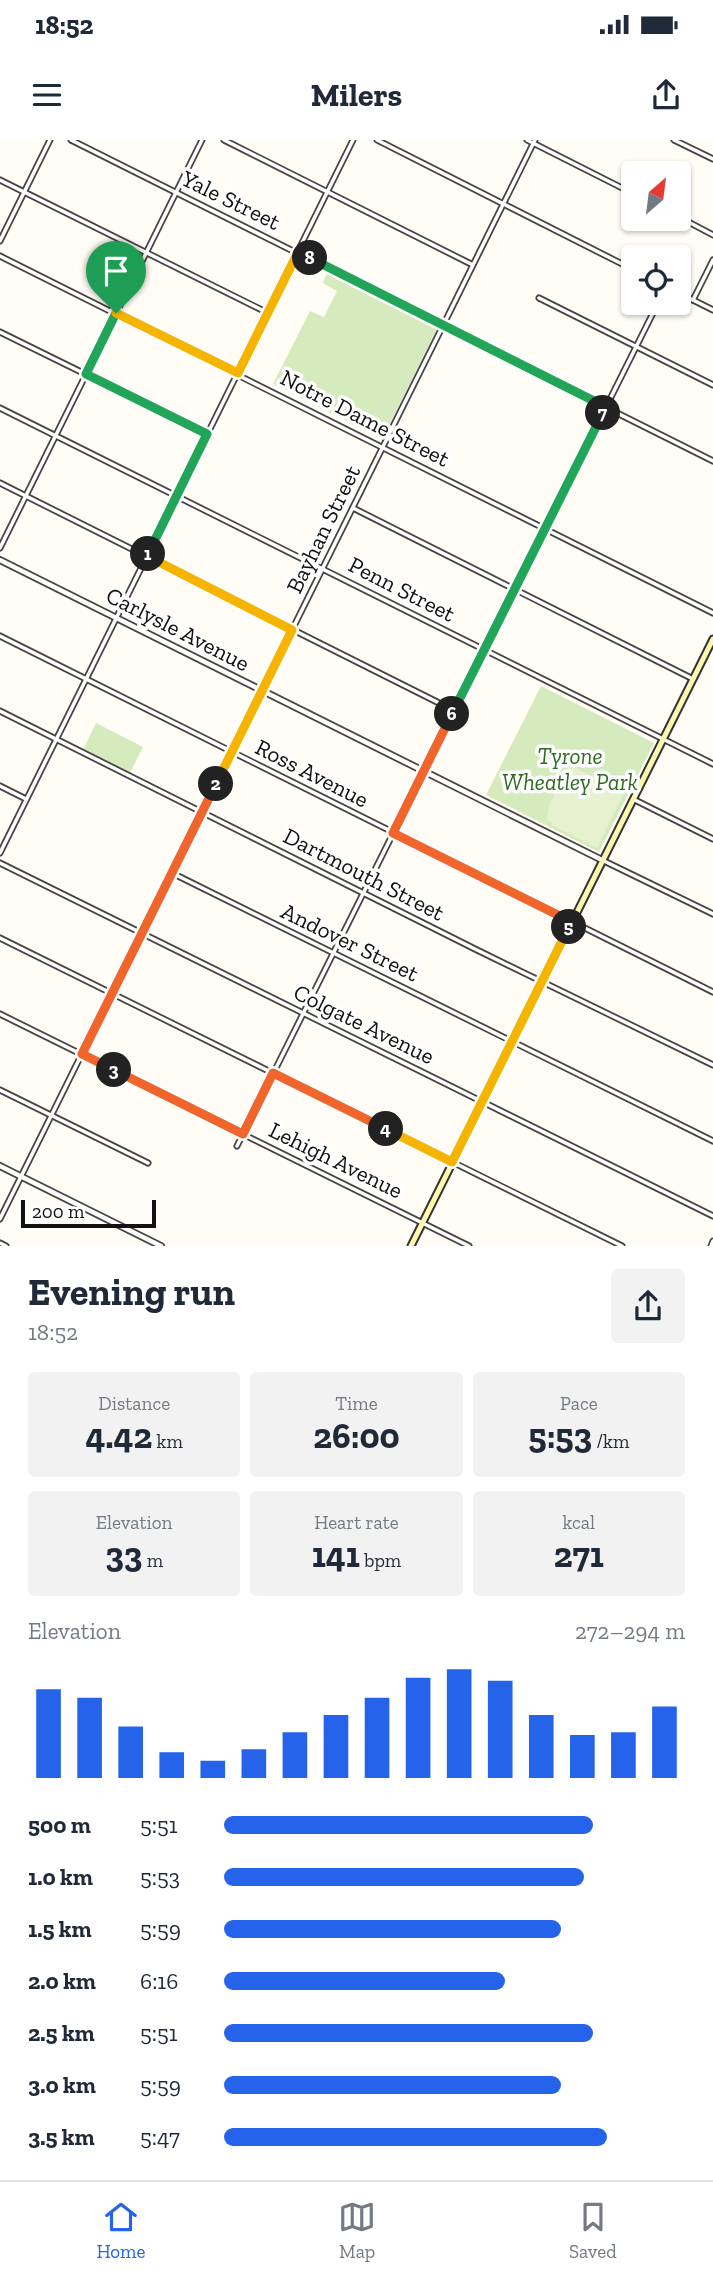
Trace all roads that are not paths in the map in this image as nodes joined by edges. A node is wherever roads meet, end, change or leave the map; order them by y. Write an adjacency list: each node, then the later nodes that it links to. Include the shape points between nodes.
1 (50, 140): 14 (street)
2 (71, 140): 15 (street, Yale Street)
3 (202, 140): 15 (street)
4 (224, 140): 13 (street)
5 (353, 140): 13 (street)
6 (377, 140): 16 (street)
7 (527, 140): 9 (street)
8 (674, 140): 10 (street)
9 (534, 142): 12 (street); 16 (street, Bayhan Street)
10 (713, 159)
11 (0, 180): 14 (street)
12 (621, 187)
13 (328, 191): 20 (street); 25 (street)
14 (24, 192): 19 (street); 21 (street)
15 (176, 192): 20 (street, Yale Street); 21 (street)
16 (503, 204): 24 (street); 25 (street, Bayhan Street)
17 (691, 223): 18 (street)
18 (713, 235)
19 (0, 241)
20 (298, 252): 30 (street); 32 (street, Yale Street)
21 (146, 253): 29 (street); 30 (street)
22 (0, 256): 29 (street, Notre Dame Street)
23 (713, 260): 27 (street)
24 (621, 263)
25 (473, 265): 32 (street, Bayhan Street)
26 (540, 298): 34 (street)
27 (693, 300): 28 (street)
28 (713, 310)
29 (116, 313): 35 (street, Notre Dame Street); 36 (street)
30 (268, 313): 35 (street)
31 (652, 315): 34 (street)
32 (443, 326): 38 (street, Yale Street); 42 (street, Bayhan Street)
33 (0, 332): 36 (street)
34 (636, 346): 37 (street); 38 (street)
35 (238, 373): 40 (street); 42 (street, Notre Dame Street)
36 (86, 374): 40 (street); 41 (street)
37 (713, 385)
38 (606, 407): 43 (street, Yale Street); 48 (street)
39 (0, 408): 41 (street, Penn Street)
40 (207, 434): 46 (street)
41 (55, 435): 45 (street); 46 (street, Penn Street)
42 (383, 447): 47 (street, Bayhan Street); 48 (street, Notre Dame Street)
43 (713, 461)
44 (0, 484): 45 (street)
45 (25, 496): 49 (street); 50 (street)
46 (177, 496): 50 (street); 52 (street, Penn Street)
47 (352, 508): 52 (street, Bayhan Street); 53 (street)
48 (544, 528): 53 (street); 54 (street, Notre Dame Street)
49 (0, 548)
50 (147, 556): 55 (street); 56 (street)
51 (0, 560): 55 (street, Carlysle Avenue)
52 (322, 569): 56 (street, Bayhan Street); 59 (street, Penn Street)
53 (514, 589): 59 (street); 60 (street)
54 (713, 613)
55 (117, 618): 61 (street); 62 (street, Carlysle Avenue)
56 (292, 630): 62 (street, Bayhan Street); 63 (street)
57 (0, 636): 61 (street, Ross Avenue)
58 (713, 639): 60 (main road)
59 (484, 650): 63 (street); 66 (street, Penn Street)
60 (693, 679): 66 (main road)
61 (86, 680): 65 (street); 67 (street, Ross Avenue)
62 (262, 691): 67 (street, Bayhan Street); 69 (street, Carlysle Avenue)
63 (453, 710): 69 (street)
64 (0, 711): 65 (street, Dartmouth Street)
65 (56, 740): 71 (street); 73 (street, Dartmouth Street)
66 (663, 740): 68 (street, Penn Street); 72 (main road)
67 (231, 752): 73 (street, Bayhan Street); 74 (street, Ross Avenue)
68 (713, 764)
69 (423, 771): 74 (street); 77 (street, Carlysle Avenue)
70 (0, 786): 71 (street)
71 (26, 799): 76 (street)
72 (633, 799): 75 (street); 77 (main road)
73 (201, 813): 79 (street, Bayhan Street); 80 (street, Dartmouth Street)
74 (393, 833): 80 (street); 82 (street, Ross Avenue)
75 (713, 839)
76 (0, 853)
77 (602, 860): 81 (street); 82 (main road)
78 (0, 863): 83 (street, Colgate Avenue)
79 (172, 873): 83 (street, Bayhan Street); 85 (street, Andover Street)
80 (363, 894): 85 (street); 86 (street, Dartmouth Street)
81 (713, 914)
82 (572, 922): 86 (main road); 87 (street, Ross Avenue)
83 (142, 933): 88 (street, Bayhan Street); 89 (street, Colgate Avenue)
84 (0, 938): 88 (street)
85 (333, 953): 89 (street); 91 (street, Andover Street)
86 (542, 981): 91 (main road); 93 (street, Dartmouth Street)
87 (713, 992)
88 (112, 993): 92 (street, Bayhan Street); 94 (street)
89 (303, 1013): 94 (street); 96 (street, Colgate Avenue)
90 (0, 1014): 92 (street, Lehigh Avenue)
91 (512, 1042): 96 (main road); 99 (street, Andover Street)
92 (82, 1054): 97 (street, Bayhan Street); 98 (street, Lehigh Avenue)
93 (713, 1065)
94 (273, 1073): 98 (street); 101 (street)
95 (0, 1090): 97 (street)
96 (482, 1102): 101 (main road); 105 (street, Colgate Avenue)
97 (52, 1115): 102 (street); 104 (street, Bayhan Street)
98 (243, 1134): 100 (street); 107 (street, Lehigh Avenue)
99 (713, 1141)
100 (237, 1146)
101 (452, 1162): 107 (main road); 113 (street)
102 (148, 1163)
103 (0, 1166): 104 (street)
104 (21, 1177): 106 (street, Bayhan Street); 110 (street)
105 (713, 1216)
106 (0, 1219)
107 (422, 1223): 111 (main road); 112 (street, Lehigh Avenue)
108 (0, 1242): 109 (street)
109 (6, 1245)
110 (161, 1245)
111 (411, 1245)
112 (468, 1245)
113 (622, 1245)

